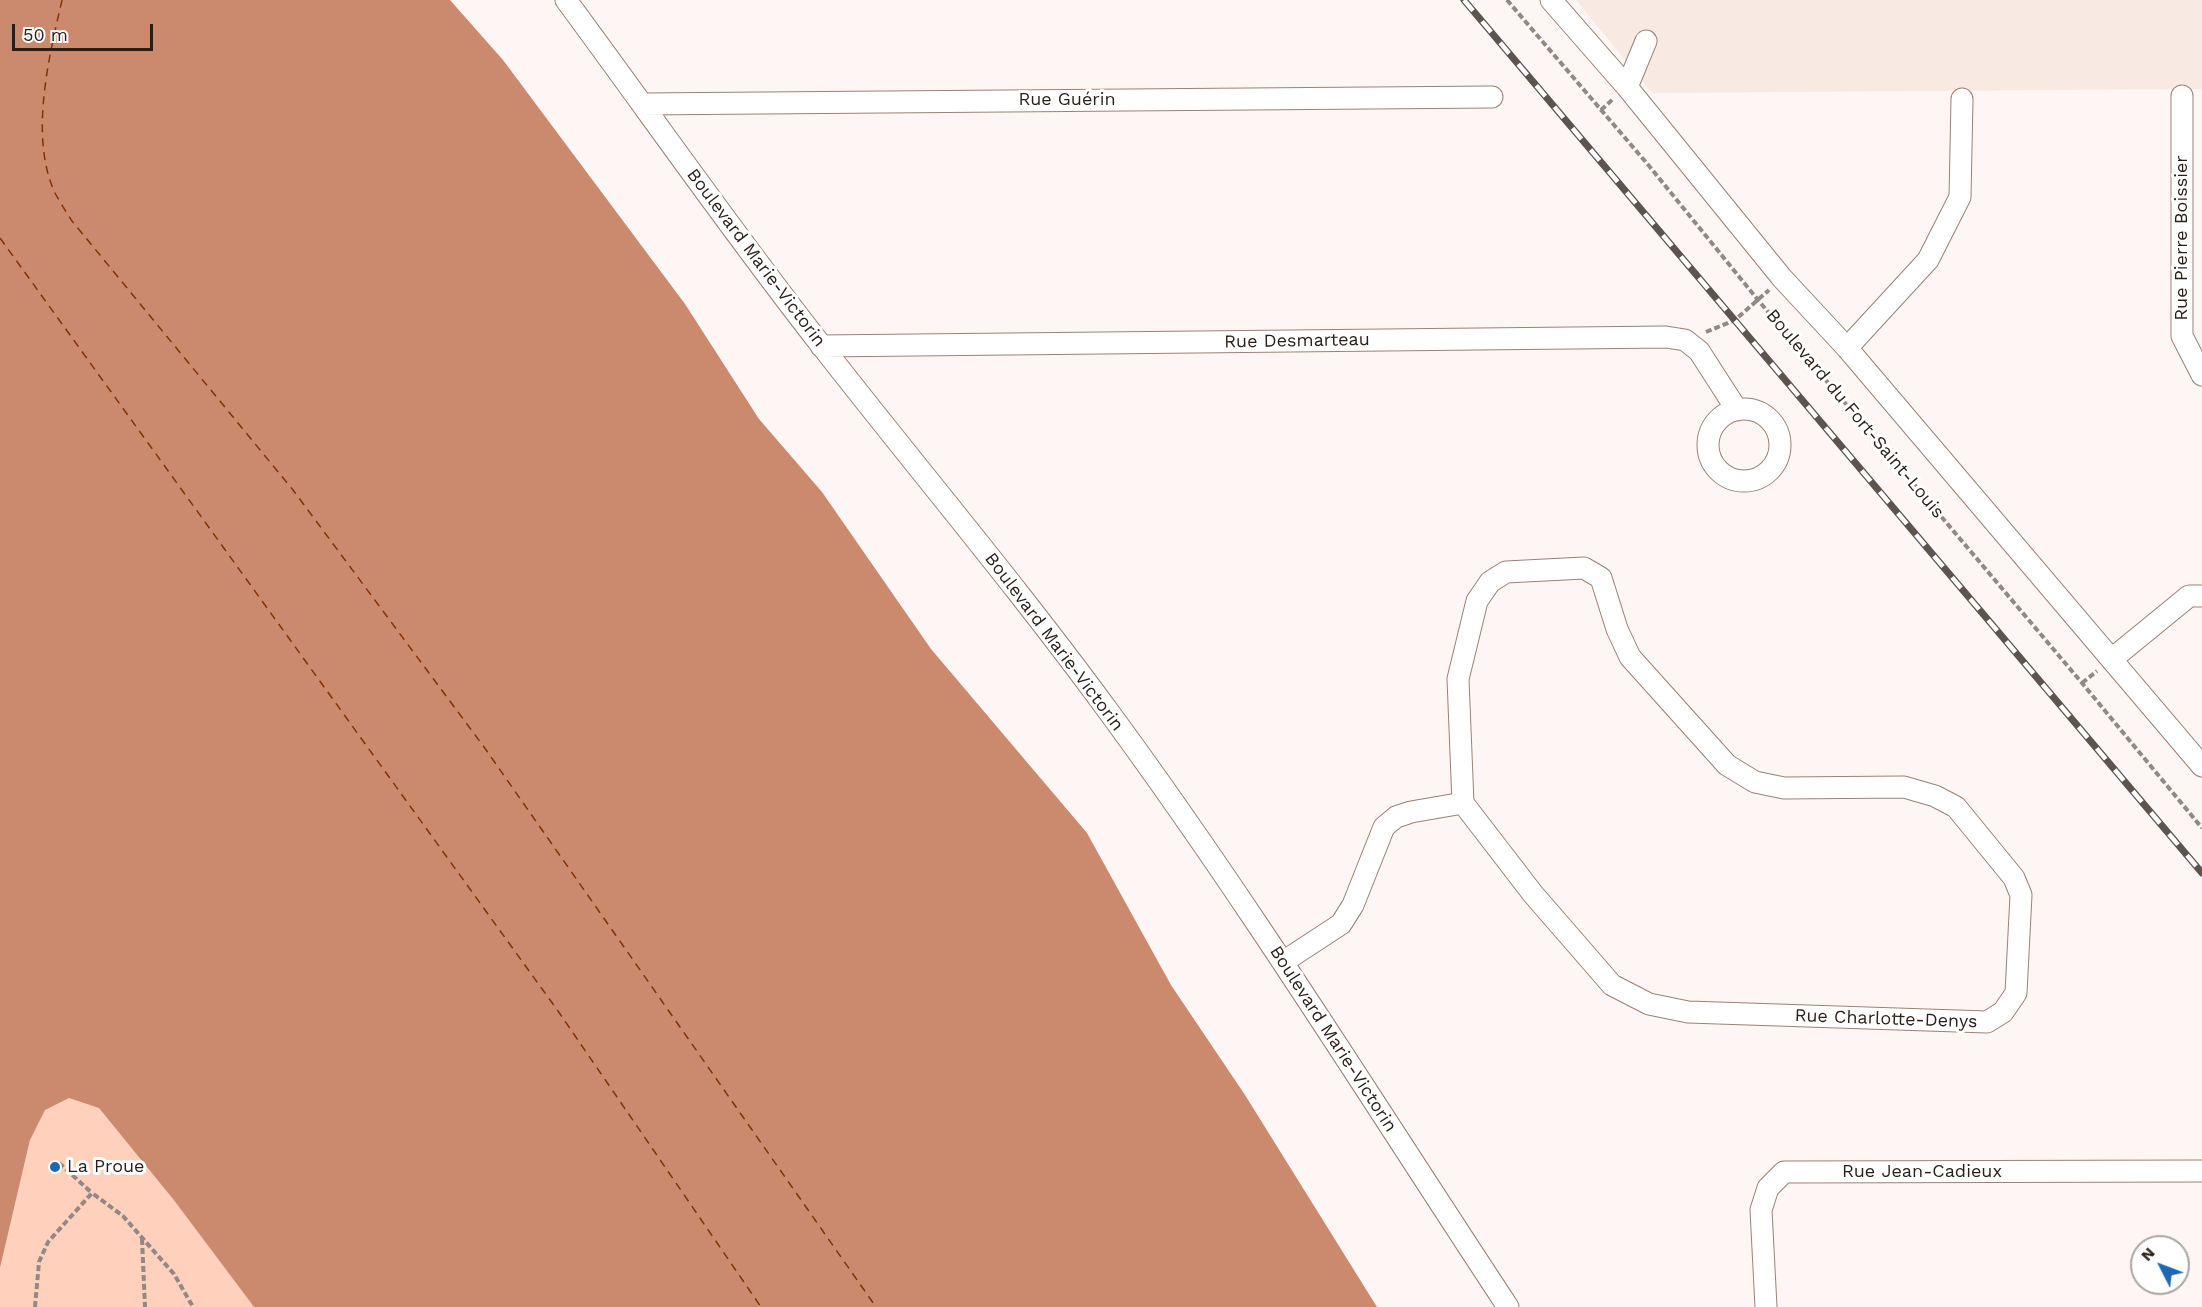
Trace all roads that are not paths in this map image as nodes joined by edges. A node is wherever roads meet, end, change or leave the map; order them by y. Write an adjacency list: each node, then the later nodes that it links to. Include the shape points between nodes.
1 (566, 0): 8 (street, Boulevard Marie-Victorin)
2 (1551, 0): 4 (street, Boulevard du Fort-Saint-Louis)
3 (1646, 42): 4 (street)
4 (1627, 87): 10 (street, Boulevard du Fort-Saint-Louis, via 1782,278)
5 (2182, 96): 11 (street, Rue Pierre Boissier, via 2182,336)
6 (1492, 97): 8 (street, Rue Guérin)
7 (1962, 99): 10 (street, via 1960,197 1928,260)
8 (642, 104): 9 (street, Boulevard Marie-Victorin)
9 (821, 346): 12 (street, Rue Desmarteau, via 1666,337 1685,340 1700,351); 17 (street, Boulevard Marie-Victorin, via 1107,709)
10 (1847, 348): 14 (street, Boulevard du Fort-Saint-Louis)
11 (2202, 375)
12 (1737, 410)
13 (2202, 596): 14 (street, via 2189,596)
14 (2112, 659): 15 (street, Boulevard du Fort-Saint-Louis)
15 (2202, 765)
16 (1463, 803): 16 (street, Rue Charlotte-Denys, via 1458,679 1477,601 1490,582 1506,572 1584,568 1601,578 1630,657 1727,765 1755,782 1784,788 1904,787 1935,795 1956,807 2014,878 2021,895 2016,993 2003,1012 1987,1022 1688,1012 1648,1004 1612,986 1533,894); 17 (street, via 1411,812 1384,827 1341,924)
17 (1283, 963): 19 (street, Boulevard Marie-Victorin)
18 (2202, 1171): 20 (street, Rue Jean-Cadieux, via 1784,1172 1768,1188 1761,1210)
19 (1509, 1307)
20 (1766, 1307)

